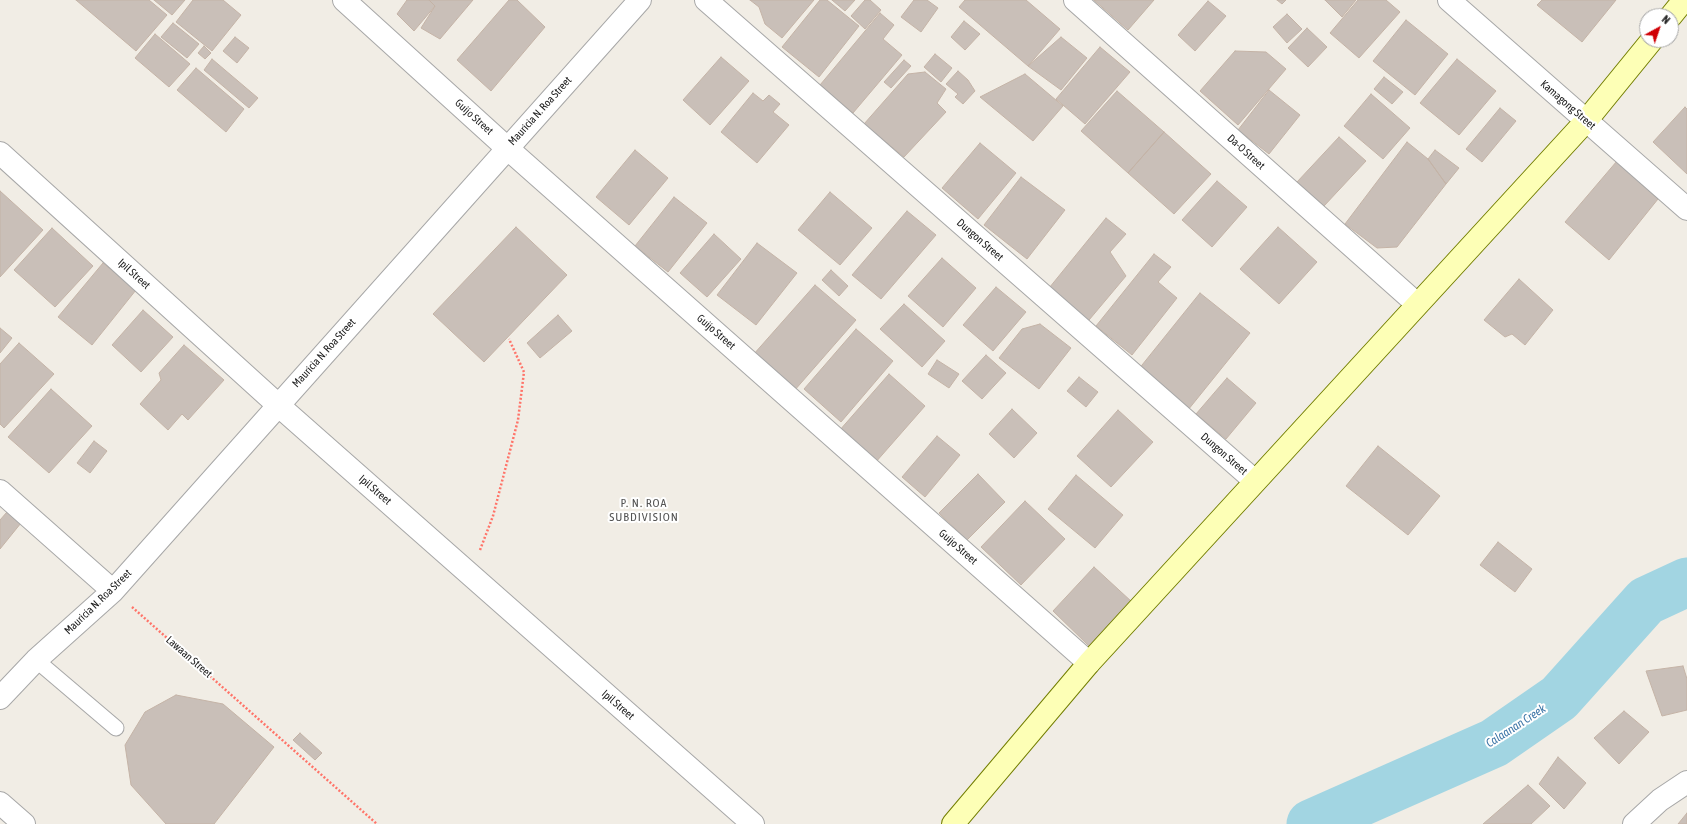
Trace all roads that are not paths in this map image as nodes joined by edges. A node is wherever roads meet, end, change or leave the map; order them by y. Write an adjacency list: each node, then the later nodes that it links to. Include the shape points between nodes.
1 (344, 0): 10 (street, Guijo Street)
2 (640, 0): 10 (street, Mauricia N. Roa Street)
3 (706, 0): 15 (street, Dungon Street)
4 (1075, 0): 13 (street, Da-O Street)
5 (1449, 0): 9 (street, Kamagong Street)
6 (1684, 0): 7 (street)
7 (1678, 8)
8 (1645, 48): 9 (street)
9 (1586, 120): 12 (street, Kamagong Street); 13 (street)
10 (507, 148): 14 (street, Mauricia N. Roa Street); 19 (street, Guijo Street)
11 (0, 153): 14 (street, Ipil Street)
12 (1687, 209)
13 (1417, 304): 15 (street)
14 (278, 405): 17 (street, Mauricia N. Roa Street); 25 (street, Ipil Street)
15 (1255, 481): 19 (street)
16 (0, 491): 17 (street)
17 (113, 590): 18 (street, Mauricia N. Roa Street)
18 (36, 660): 20 (street, Mauricia N. Roa Street); 21 (lane)
19 (1089, 663): 26 (street)
20 (0, 698)
21 (116, 728)
22 (1687, 782): 27 (street, via 1660,800)
23 (0, 803): 24 (street)
24 (24, 824)
25 (753, 824)
26 (953, 824)
27 (1634, 824)

